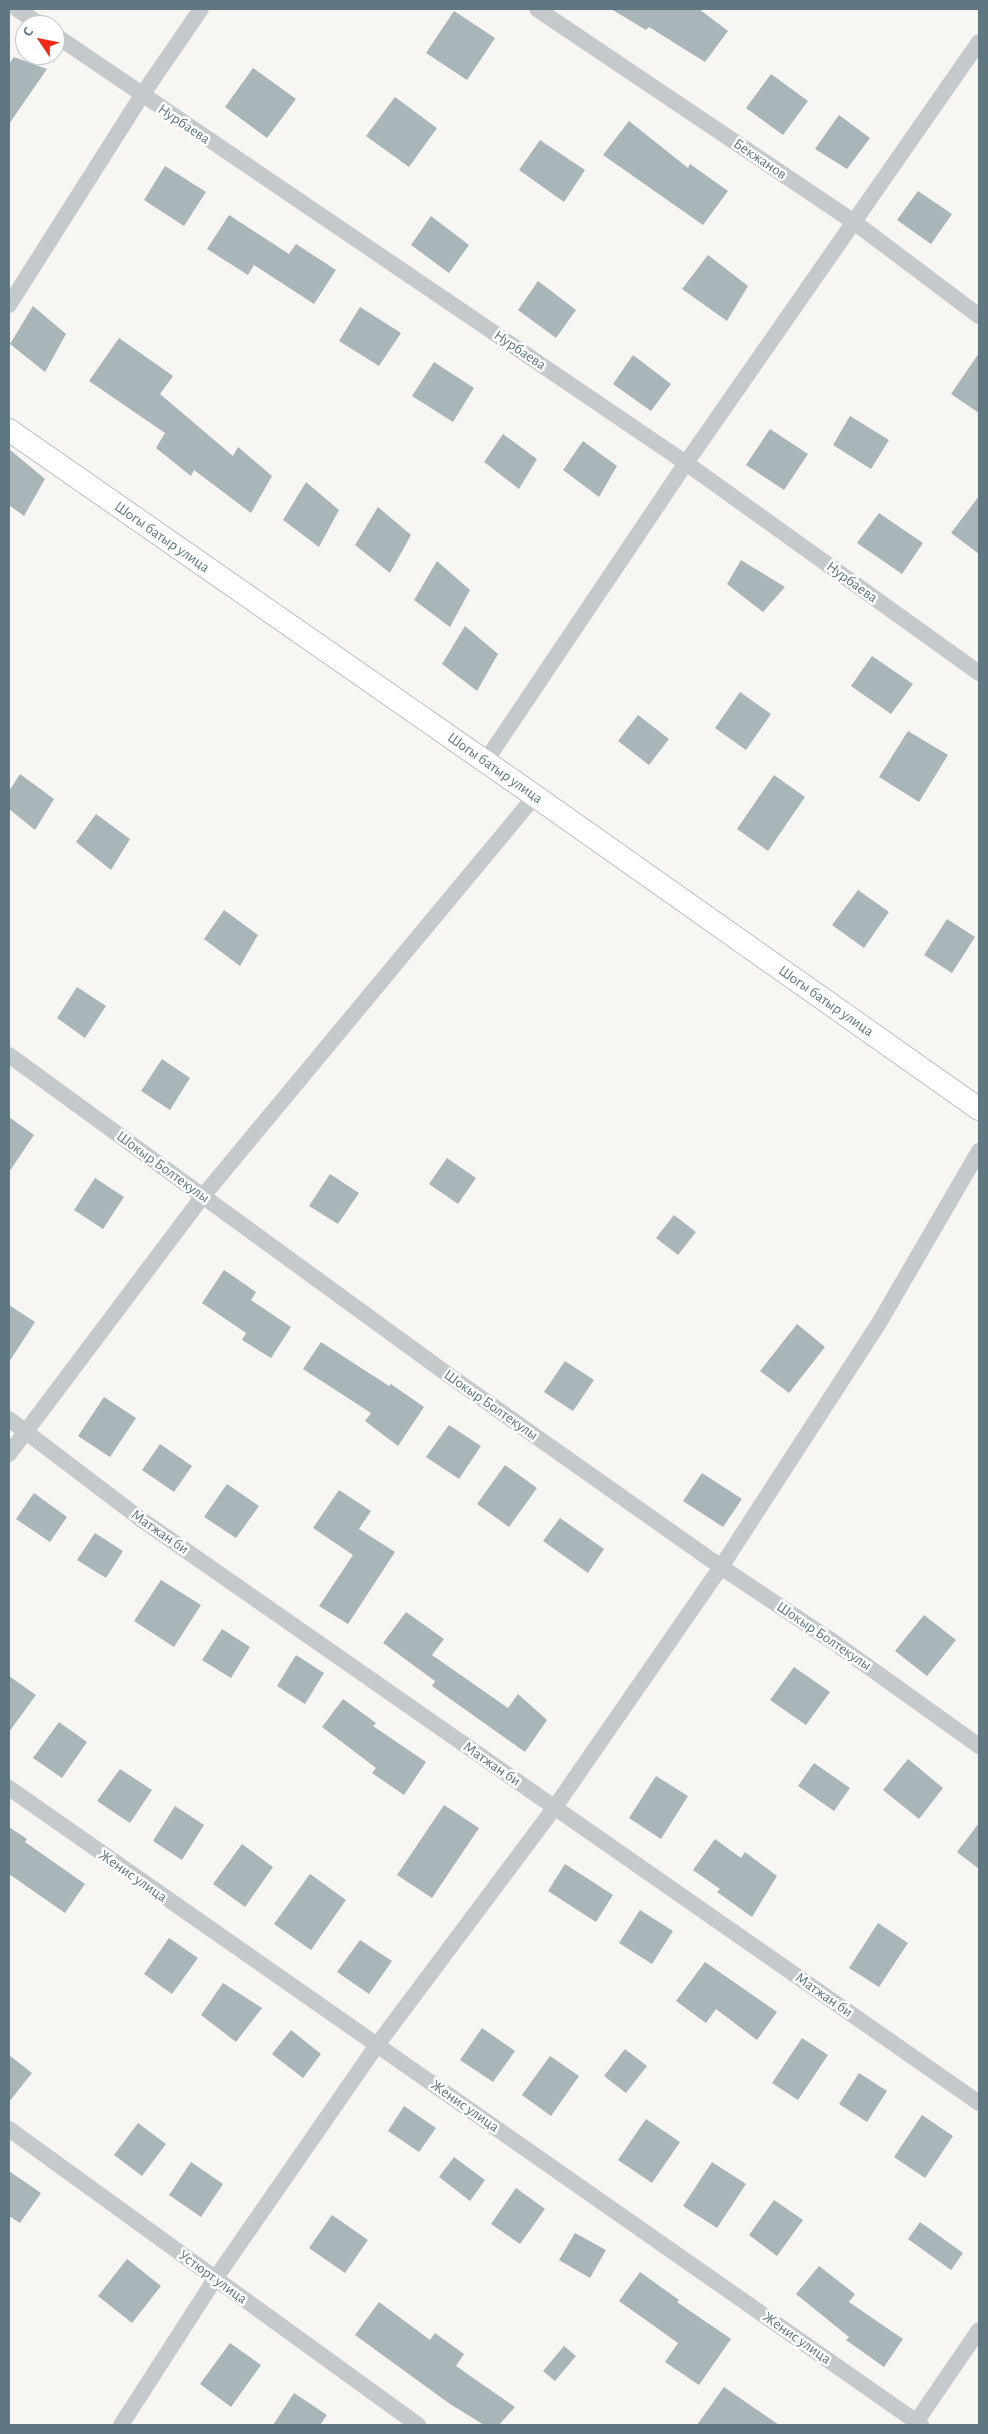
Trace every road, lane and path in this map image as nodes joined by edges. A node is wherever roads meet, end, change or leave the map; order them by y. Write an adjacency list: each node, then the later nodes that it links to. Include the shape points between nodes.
1 (201, 9): 5 (street)
2 (537, 9): 6 (street, Бекжанов)
3 (65, 42): 5 (street, Нурбаева)
4 (979, 42): 6 (street)
5 (142, 95): 7 (street); 10 (street, Нурбаева)
6 (854, 222): 8 (street, Бекжанов); 10 (street)
7 (9, 305)
8 (979, 316)
9 (10, 432): 12 (street, Шогы батыр улица)
10 (686, 463): 11 (street, Нурбаева); 12 (street)
11 (979, 673)
12 (485, 762): 13 (street, Шогы батыр улица)
13 (535, 796): 15 (street, Шогы батыр улица); 17 (street)
14 (9, 1055): 17 (street, Шокыр Болтекулы)
15 (979, 1109)
16 (979, 1151): 21 (street, via 879,1323)
17 (203, 1196): 19 (street); 21 (street, Шокыр Болтекулы, via 442,1371)
18 (9, 1419): 19 (street, Матжан би)
19 (25, 1431): 20 (street); 24 (street, Матжан би, via 142,1520)
20 (9, 1454)
21 (722, 1566): 22 (street, Шокыр Болтекулы); 24 (street)
22 (979, 1746)
23 (9, 1788): 25 (street, Женис улица)
24 (555, 1807): 25 (street); 26 (street, Матжан би)
25 (377, 2045): 28 (street); 30 (street, Женис улица)
26 (979, 2104)
27 (9, 2130): 28 (street, Устюрт улица)
28 (215, 2279): 31 (street); 32 (street, Устюрт улица)
29 (979, 2330): 30 (street)
30 (917, 2424)
31 (121, 2425)
32 (418, 2425)

